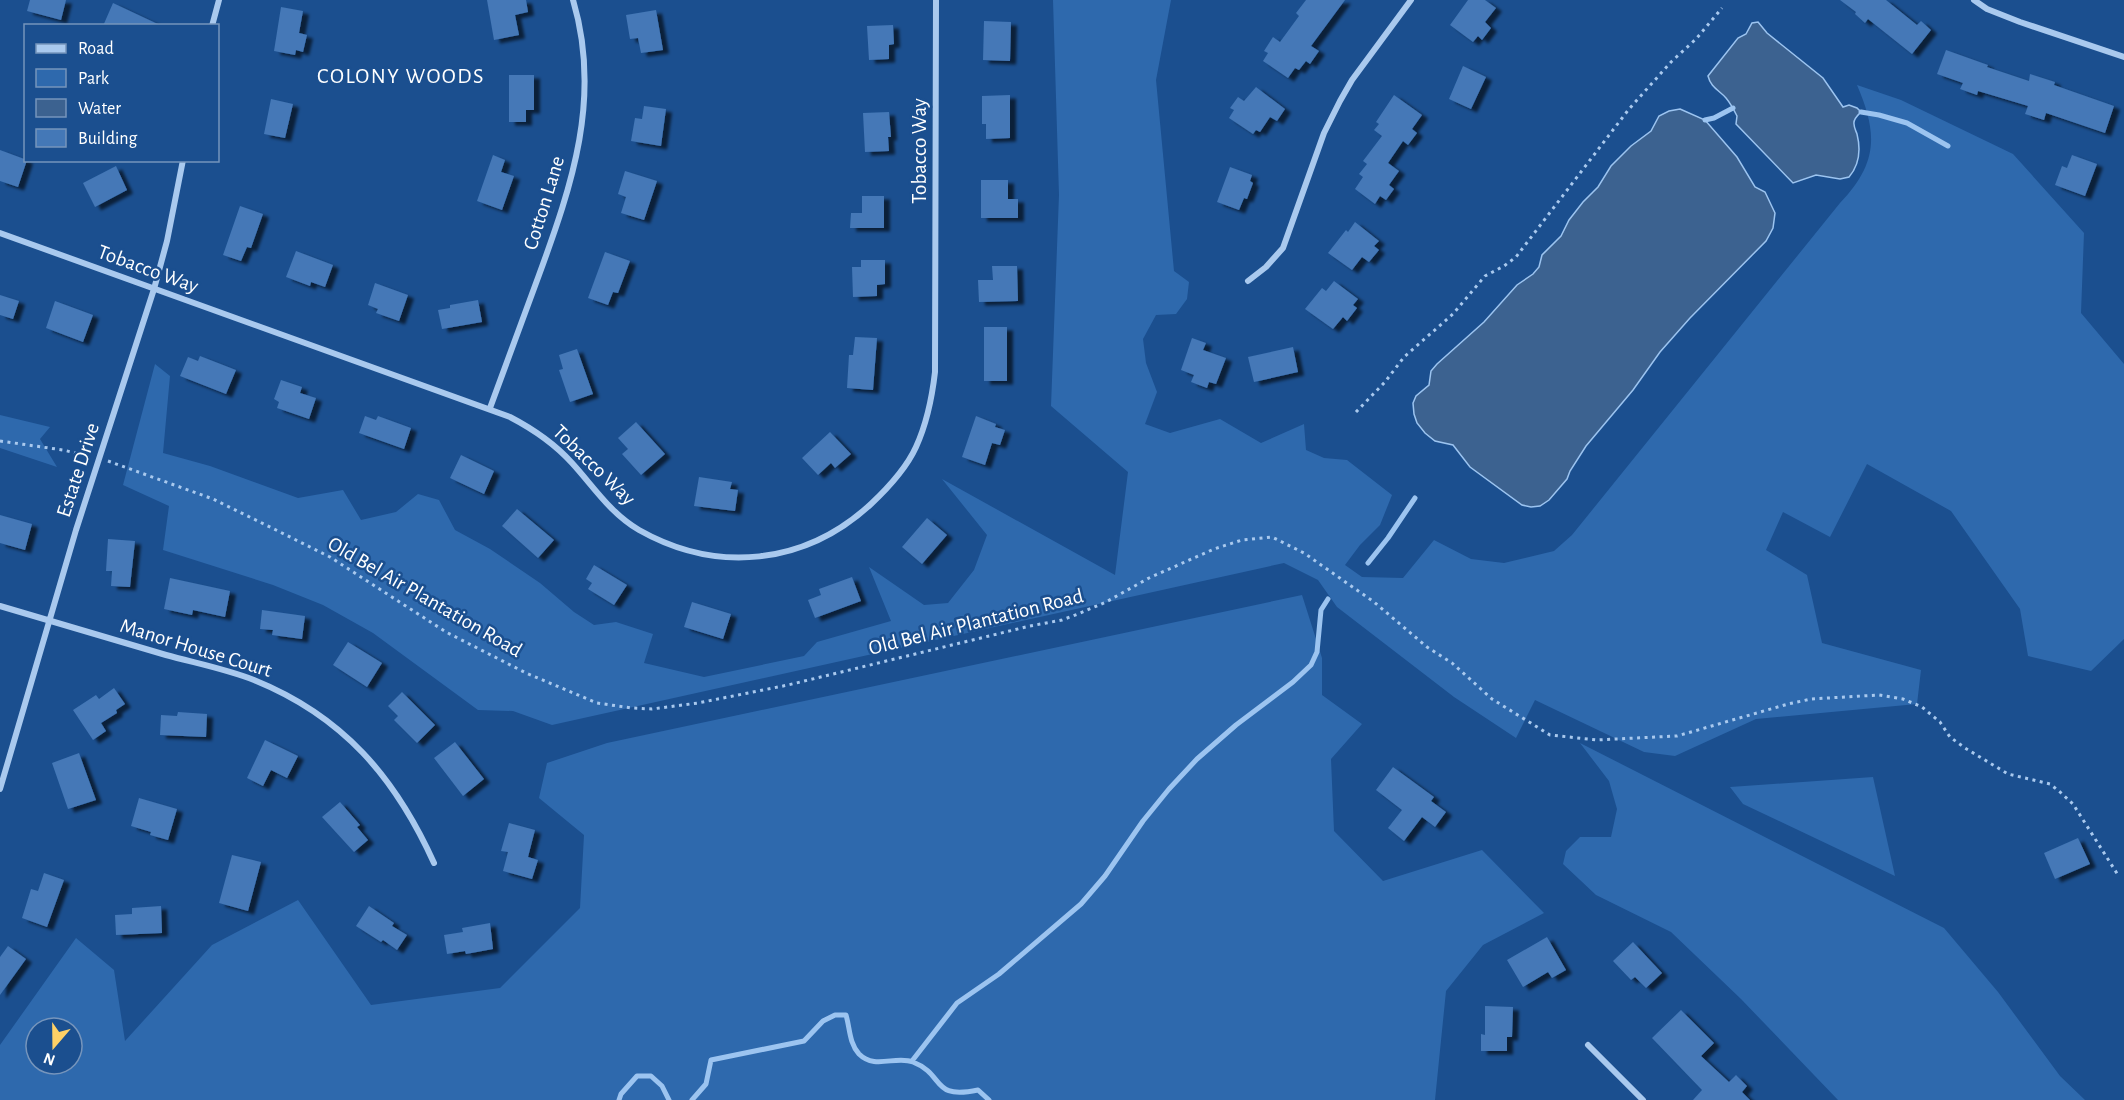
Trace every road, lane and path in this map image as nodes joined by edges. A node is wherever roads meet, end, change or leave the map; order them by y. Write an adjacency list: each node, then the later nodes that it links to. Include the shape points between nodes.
1 (219, 0): 7 (street)
2 (573, 0): 13 (street, Cotton Lane, via 585,70 579,147 561,212)
3 (936, 0): 13 (street, Tobacco Way, via 932,401 915,450 898,475 867,507 840,529 789,552 735,558 681,550 636,528 609,507 553,444)
4 (1411, 0): 11 (street, via 1340,101 1324,133 1283,248)
5 (1974, 0): 8 (street, via 2020,22)
6 (1722, 8): 14 (path, via 1629,109 1516,257 1485,276 1453,314 1404,357)
7 (213, 24)
8 (2124, 57)
9 (183, 162): 12 (street, Estate Drive)
10 (0, 233): 12 (street, Tobacco Way)
11 (1248, 281)
12 (154, 289): 13 (street, Tobacco Way); 16 (street, Estate Drive)
13 (490, 408)
14 (1356, 412)
15 (0, 441): 16 (path, Old Bel Air Plantation Road)
16 (99, 458): 18 (street, Estate Drive); 21 (path, Old Bel Air Plantation Road, via 213,499 330,557 446,632 526,673 597,703 632,708 675,706 788,684 1062,620 1214,549 1242,540 1272,537 1304,553 1374,602 1492,699 1550,735 1597,740 1677,736 1811,699 1879,695 1903,699 1922,707 1950,737 2008,774 2050,784 2060,792 2073,804)
17 (0, 606): 18 (street, Manor House Court)
18 (49, 621): 19 (street, Estate Drive); 20 (street, Manor House Court, via 252,680 298,701 326,719 376,766 419,830)
19 (0, 789)
20 (434, 863)
21 (2118, 875)
22 (1588, 1045): 23 (street)
23 (1643, 1100)

